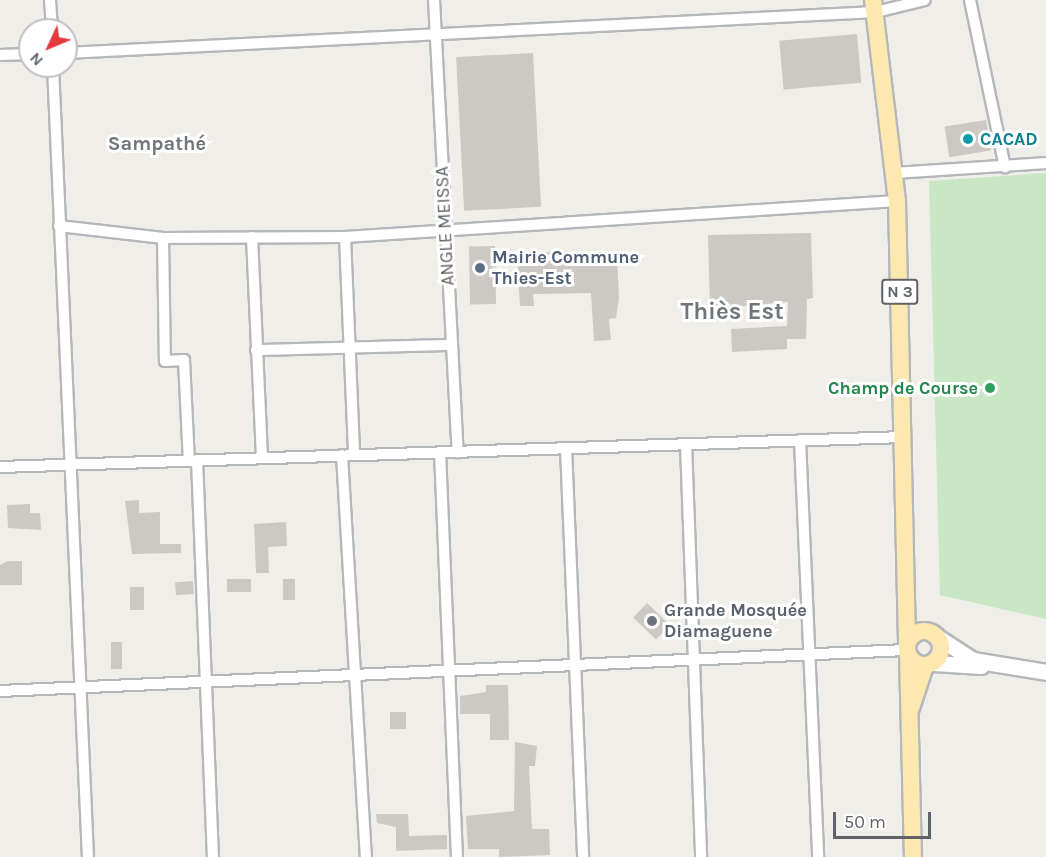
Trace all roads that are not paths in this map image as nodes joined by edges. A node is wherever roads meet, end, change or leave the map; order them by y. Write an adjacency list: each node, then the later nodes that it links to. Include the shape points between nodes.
1 (50, 0): 6 (street)
2 (434, 0): 7 (street, ANGLE MEISSA)
3 (925, 0): 5 (street)
4 (970, 0): 13 (street)
5 (875, 6): 7 (street); 14 (main road, N 3)
6 (51, 18)
7 (436, 37): 8 (street); 17 (street, ANGLE MEISSA)
8 (78, 52)
9 (18, 54): 10 (street)
10 (0, 55)
11 (53, 78): 16 (street)
12 (1046, 163): 13 (street)
13 (1005, 167): 14 (street)
14 (895, 173): 15 (main road, N 3)
15 (897, 201): 17 (street); 24 (main road, N 3)
16 (59, 226): 20 (street); 33 (street)
17 (445, 231): 19 (street); 21 (street, ANGLE MEISSA)
18 (252, 237): 19 (street); 20 (street); 23 (street)
19 (345, 237): 22 (street)
20 (163, 238): 32 (street, via 165,361 184,360)
21 (451, 345): 22 (street); 29 (street, ANGLE MEISSA)
22 (349, 349): 23 (street); 30 (street)
23 (256, 350): 31 (street)
24 (905, 437): 25 (street); 35 (main road, N 3)
25 (800, 440): 26 (street); 38 (street)
26 (686, 444): 27 (street); 39 (street)
27 (566, 448): 29 (street); 41 (street)
28 (440, 452): 29 (street); 30 (street); 43 (street)
29 (458, 452)
30 (348, 455): 31 (street); 45 (street)
31 (262, 458): 32 (street)
32 (193, 460): 33 (street); 46 (street)
33 (73, 465): 34 (street); 47 (street)
34 (0, 467)
35 (908, 585): 36 (main road, N 3); 37 (main road, N 3)
36 (934, 634): 37 (main road, via 913,635); 40 (main road, via 941,647); 42 (main road, via 965,656)
37 (907, 650): 38 (street); 40 (main road); 49 (main road, N 3)
38 (810, 655): 39 (street); 56 (street)
39 (692, 660): 41 (street); 55 (street)
40 (929, 664): 42 (main road); 49 (main road, N 3)
41 (575, 665): 43 (street); 54 (street)
42 (996, 666): 44 (main road)
43 (449, 671): 45 (street); 53 (street)
44 (1046, 672)
45 (355, 675): 46 (street); 52 (street)
46 (206, 682): 47 (street); 51 (street)
47 (80, 687): 48 (street); 50 (street)
48 (0, 691)
49 (906, 720): 57 (main road, N 3)
50 (88, 857)
51 (213, 857)
52 (366, 857)
53 (457, 857)
54 (583, 857)
55 (700, 857)
56 (818, 857)
57 (913, 857)

